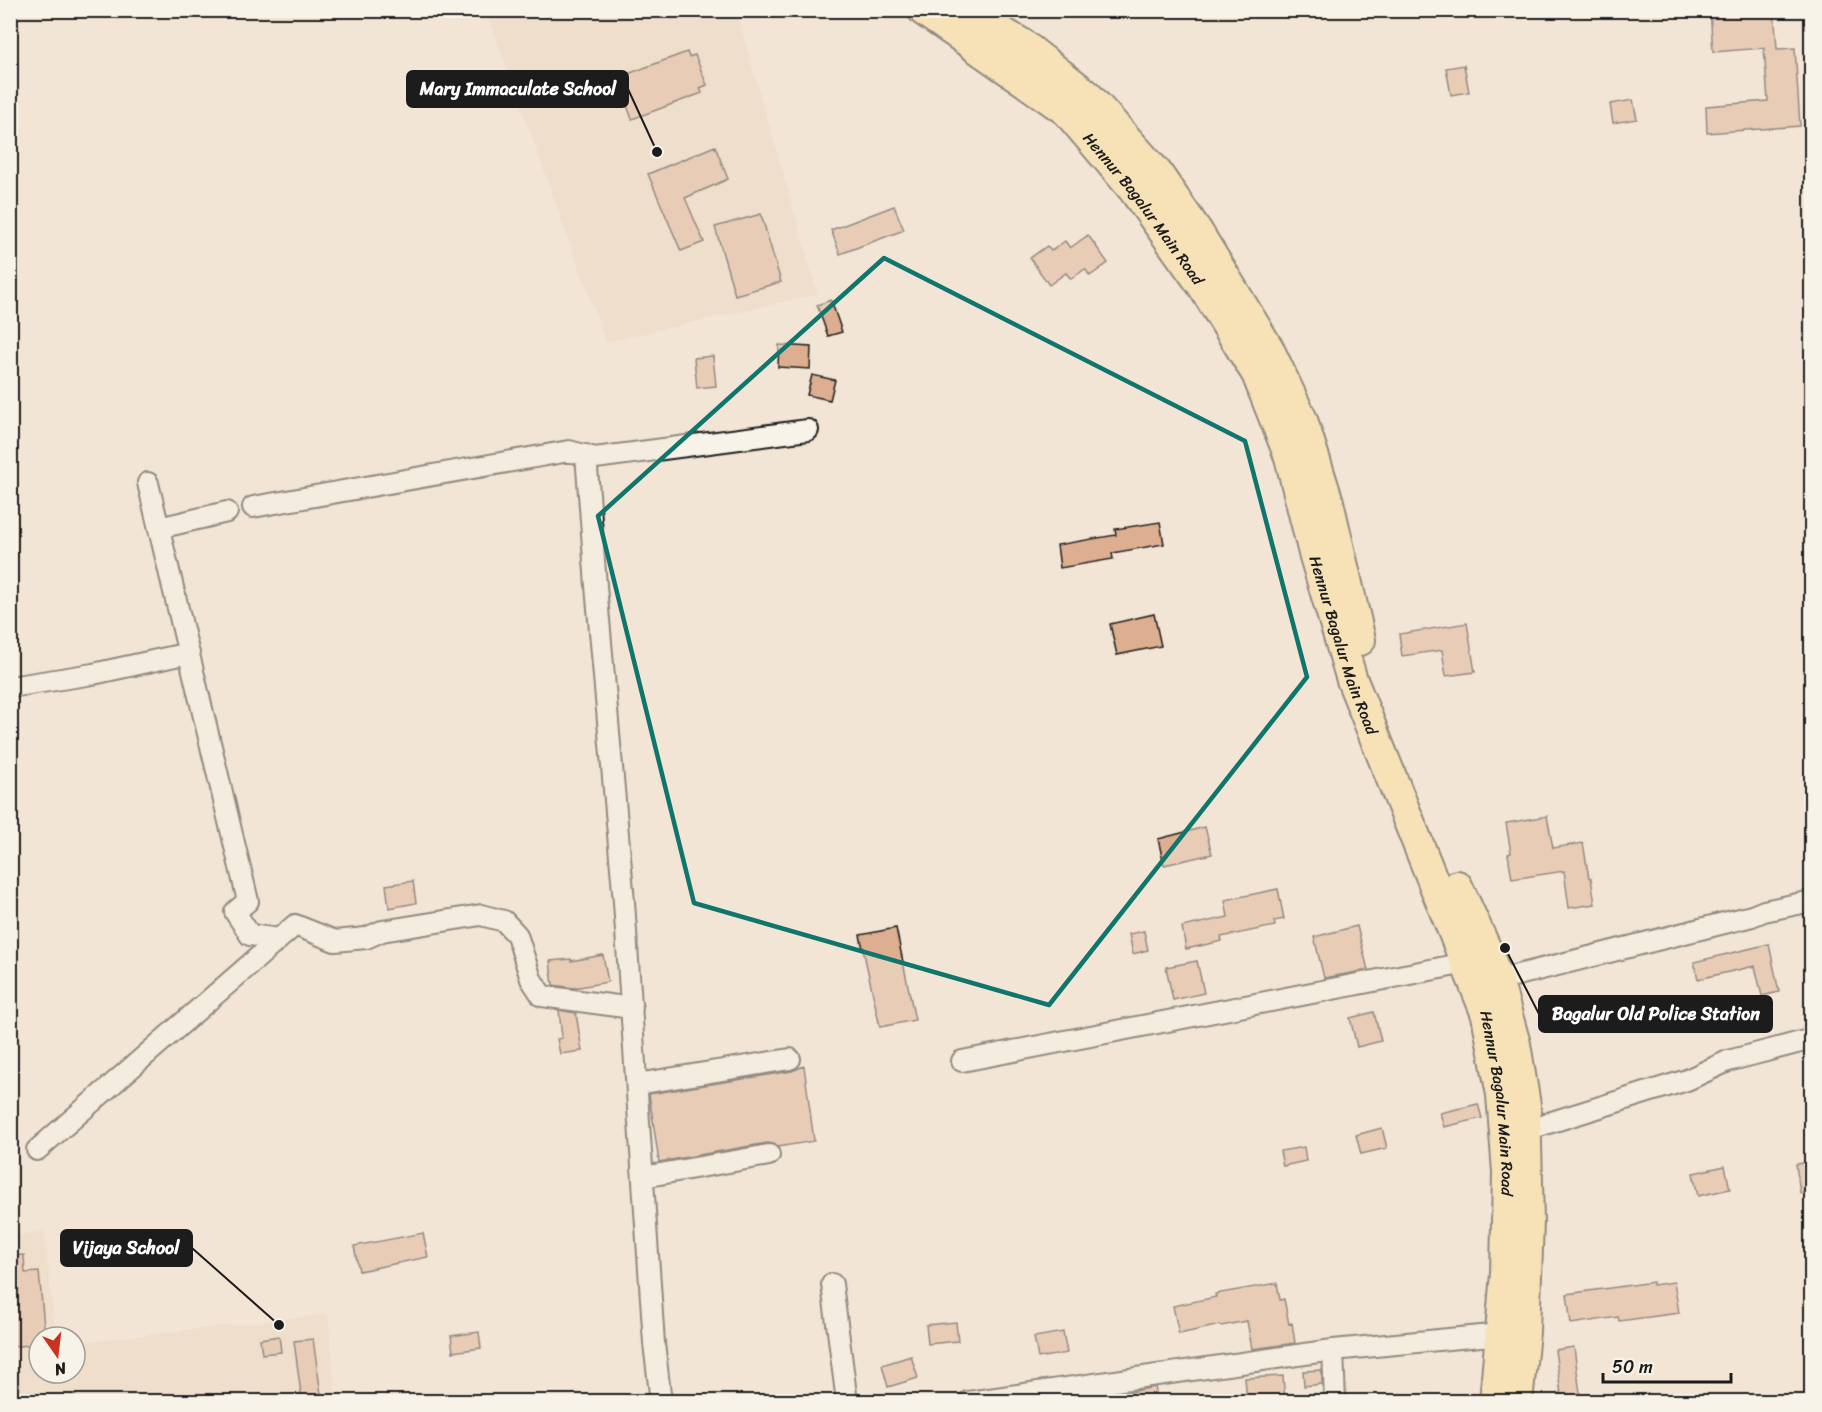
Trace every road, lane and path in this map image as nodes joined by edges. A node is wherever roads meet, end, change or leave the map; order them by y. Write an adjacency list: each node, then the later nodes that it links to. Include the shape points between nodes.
1 (923, 10): 13 (main road, Hennur Bagalur Main Road, via 1066,111 1136,192 1203,286 1257,374 1290,457 1352,680)
2 (963, 10): 13 (main road, Hennur Bagalur Main Road, via 1022,44 1087,95 1156,172 1268,348 1302,420 1322,482 1355,624 1381,708 1474,927)
3 (808, 430): 4 (street, via 595,458)
4 (586, 455): 6 (street, via 569,451); 14 (street)
5 (148, 483): 8 (street)
6 (253, 507)
7 (227, 512): 8 (street)
8 (159, 528): 9 (street)
9 (189, 653): 10 (street); 12 (street, via 248,901 235,912 250,935)
10 (10, 687)
11 (1812, 901): 13 (street)
12 (279, 939): 14 (street, via 295,926 335,941 481,915 504,921 517,935 531,980 542,996); 20 (street)
13 (1482, 971): 17 (street); 19 (main road, Hennur Bagalur Main Road, via 1515,1044); 24 (main road, Hennur Bagalur Main Road, via 1502,1095 1508,1172 1506,1273)
14 (632, 1008): 18 (street)
15 (1812, 1038): 19 (street, via 1728,1061 1688,1080)
16 (790, 1059): 18 (street)
17 (962, 1061)
18 (637, 1084): 22 (street)
19 (1526, 1130): 24 (main road, Hennur Bagalur Main Road, via 1528,1221)
20 (37, 1150)
21 (769, 1155): 22 (street)
22 (644, 1177): 26 (street)
23 (832, 1284): 27 (street)
24 (1512, 1333): 25 (street); 30 (main road, Hennur Bagalur Main Road); 31 (main road, Hennur Bagalur Main Road)
25 (1333, 1350): 28 (street); 29 (street)
26 (661, 1401)
27 (847, 1401)
28 (968, 1401)
29 (1335, 1401)
30 (1494, 1401)
31 (1517, 1401)

